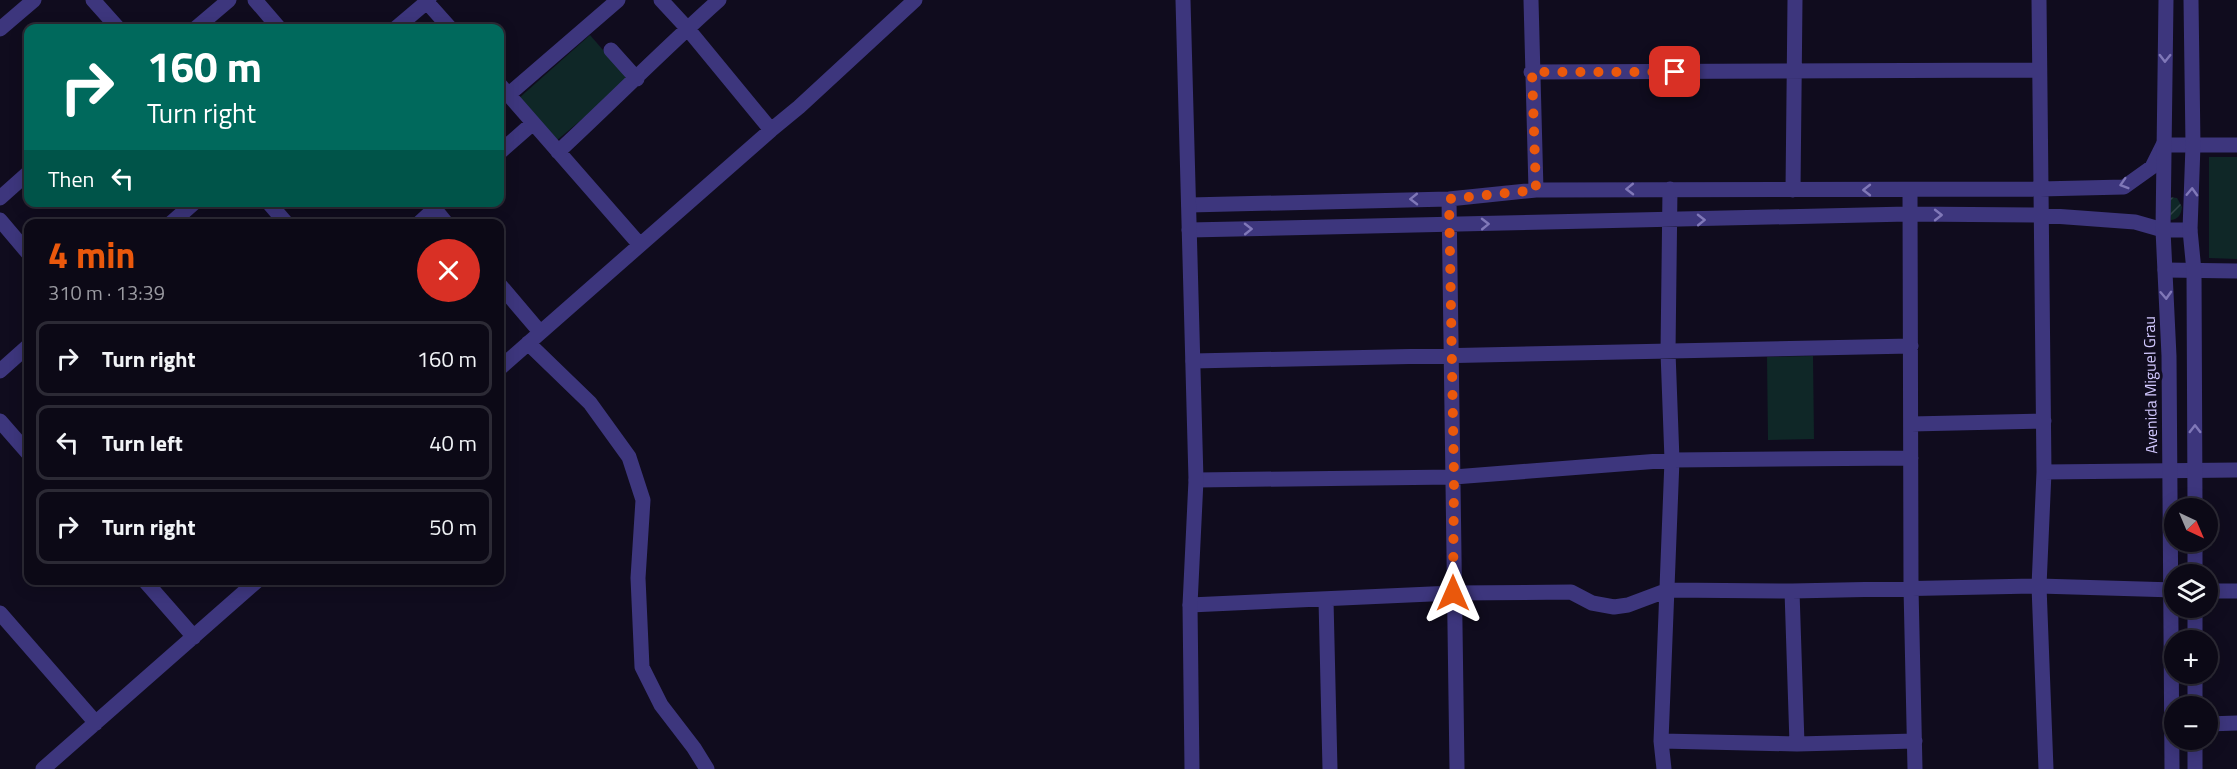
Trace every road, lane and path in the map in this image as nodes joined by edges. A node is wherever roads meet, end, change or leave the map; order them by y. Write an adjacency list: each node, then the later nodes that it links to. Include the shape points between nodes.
1 (34, 0): 22 (street)
2 (93, 0): 16 (street)
3 (229, 0): 17 (street)
4 (255, 0): 18 (street)
5 (618, 0): 28 (street)
6 (661, 0): 21 (street)
7 (719, 0): 21 (street)
8 (1183, 0): 44 (street)
9 (1531, 0): 26 (street)
10 (1795, 0): 25 (street)
11 (2039, 0): 24 (street)
12 (2166, 0): 31 (street, Avenida Miguel Grau, one-way to 31)
13 (2192, 0): 32 (street)
14 (427, 1): 19 (street); 20 (street)
15 (909, 2): 30 (street)
16 (114, 24)
17 (201, 24)
18 (276, 24)
19 (401, 24)
20 (447, 24)
21 (687, 28): 27 (street); 30 (street)
22 (0, 29)
23 (611, 50): 27 (street)
24 (2039, 70): 25 (street); 38 (street)
25 (1795, 71): 26 (street); 40 (street)
26 (1532, 72): 39 (street)
27 (637, 79): 35 (street)
28 (504, 90): 29 (street)
29 (533, 123): 34 (street); 35 (street)
30 (771, 130): 59 (street)
31 (2163, 145): 32 (street); 38 (street, one-way to 38, via 2152,167 2124,187); 57 (street, Avenida Miguel Grau)
32 (2193, 145): 33 (street); 58 (street, one-way to 32)
33 (2237, 145)
34 (504, 148)
35 (558, 152): 59 (street)
36 (24, 177): 42 (street)
37 (1670, 189): 39 (street, one-way to 39); 40 (street); 54 (street)
38 (2040, 189): 41 (street); 49 (street)
39 (1536, 190): 43 (street)
40 (1793, 190): 41 (street, one-way to 40)
41 (1910, 190): 48 (street)
42 (0, 198)
43 (1449, 199): 44 (street, one-way to 44); 55 (street)
44 (1189, 205): 56 (street)
45 (189, 207): 50 (street)
46 (272, 207): 51 (street)
47 (433, 207): 52 (street)
48 (1908, 214): 49 (street, one-way to 49); 54 (street, one-way to 48); 67 (street)
49 (2040, 215): 57 (street, via 2135,222); 74 (street)
50 (176, 219)
51 (283, 219)
52 (422, 219)
53 (0, 220): 60 (street)
54 (1669, 221): 55 (street, one-way to 54); 69 (street)
55 (1450, 225): 56 (street, one-way to 55); 70 (street)
56 (1189, 230): 71 (street)
57 (2163, 230): 58 (street); 61 (street, Avenida Miguel Grau)
58 (2190, 230): 62 (street)
59 (640, 245): 65 (street)
60 (24, 249)
61 (2165, 270): 62 (street); 82 (street, Avenida Miguel Grau, one-way to 82)
62 (2194, 271): 63 (street); 80 (street, one-way to 62)
63 (2237, 271)
64 (504, 290): 65 (street)
65 (540, 332): 66 (street)
66 (528, 343): 72 (street); 114 (street, via 590,403 629,457 644,500 638,578 642,667 661,705)
67 (1911, 346): 69 (street); 76 (street)
68 (24, 349): 73 (street)
69 (1668, 352): 70 (street); 79 (street)
70 (1452, 356): 71 (street); 84 (street)
71 (1193, 361): 85 (street)
72 (504, 364)
73 (0, 370)
74 (2044, 421): 76 (street); 83 (street)
75 (0, 422): 77 (street)
76 (1911, 424): 78 (street)
77 (24, 449)
78 (1911, 458): 79 (street); 91 (street)
79 (1672, 460): 84 (street); 92 (street)
80 (2195, 470): 81 (street); 82 (street); 86 (street)
81 (2237, 470)
82 (2169, 471): 83 (street); 87 (street, Avenida Miguel Grau)
83 (2044, 472): 90 (street)
84 (1454, 477): 85 (street); 97 (street)
85 (1196, 480): 99 (street)
86 (2195, 498)
87 (2172, 564)
88 (148, 585): 103 (street)
89 (252, 585): 103 (street)
90 (2039, 586): 91 (street); 93 (street); 120 (street)
91 (1911, 588): 94 (street); 109 (street)
92 (1668, 590): 94 (street); 97 (street, via 1614,607 1592,603 1571,592); 108 (street)
93 (2164, 590)
94 (1792, 591): 110 (street)
95 (2218, 591): 96 (street)
96 (2237, 591)
97 (1453, 593): 98 (street); 117 (street)
98 (1326, 600): 99 (street); 116 (street)
99 (1190, 604): 115 (street)
100 (0, 613): 102 (street)
101 (2173, 618): 104 (street, Avenida Miguel Grau)
102 (6, 631): 105 (street)
103 (194, 636): 105 (street)
104 (2173, 696)
105 (96, 723): 113 (street)
106 (2237, 723): 107 (street)
107 (2218, 724)
108 (1661, 741): 110 (street); 118 (street)
109 (1915, 741): 110 (street); 119 (street)
110 (1797, 744)
111 (2172, 750): 121 (street, Avenida Miguel Grau)
112 (2195, 750): 122 (street)
113 (44, 769)
114 (707, 769)
115 (1192, 769)
116 (1330, 769)
117 (1456, 769)
118 (1664, 769)
119 (1915, 769)
120 (2046, 769)
121 (2172, 769)
122 (2195, 769)

